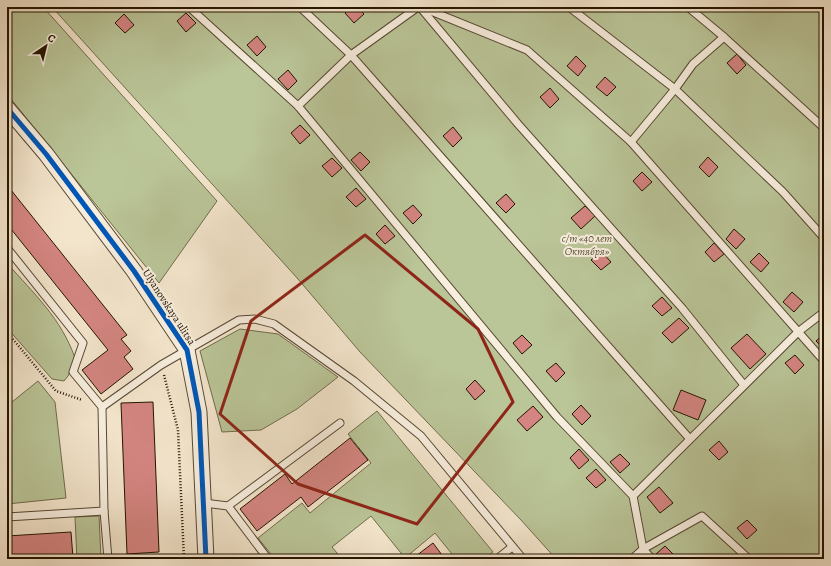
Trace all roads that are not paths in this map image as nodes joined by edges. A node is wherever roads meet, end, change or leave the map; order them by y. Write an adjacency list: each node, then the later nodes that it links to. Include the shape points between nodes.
1 (189, 7): 9 (lane)
2 (300, 7): 7 (lane)
3 (420, 7): 7 (lane); 12 (lane, via 527,50); 19 (lane, via 518,124 682,308)
4 (569, 7): 8 (lane)
5 (688, 7): 6 (lane)
6 (724, 37): 8 (lane, via 693,64); 11 (lane)
7 (351, 55): 9 (lane); 22 (lane)
8 (675, 89): 12 (lane); 13 (lane, via 783,192)
9 (298, 106): 23 (lane, via 557,417)
10 (7, 108): 17 (street, Ulyanovskaya ulitsa, via 46,154 124,259)
11 (824, 128)
12 (631, 142): 16 (lane)
13 (824, 238)
14 (7, 248): 20 (lane, via 83,343 73,372)
15 (824, 312): 16 (lane)
16 (798, 332): 18 (lane); 19 (lane)
17 (187, 350): 20 (lane); 24 (street, Ulyanovskaya ulitsa, via 199,412); 28 (lane, via 239,320 255,319 274,324 354,381 421,436)
18 (824, 361)
19 (744, 385): 22 (lane)
20 (102, 407): 26 (lane)
21 (340, 423): 25 (lane)
22 (689, 438): 23 (lane)
23 (633, 496): 29 (lane)
24 (204, 503): 25 (lane); 31 (street, Ulyanovskaya ulitsa)
25 (228, 506): 32 (lane)
26 (104, 511): 27 (lane); 30 (lane)
27 (7, 517)
28 (512, 547): 33 (lane); 34 (lane)
29 (643, 548): 35 (lane); 36 (lane); 37 (lane, via 702,516)
30 (108, 559)
31 (206, 559)
32 (268, 559)
33 (497, 559)
34 (523, 559)
35 (632, 559)
36 (652, 559)
37 (749, 559)

